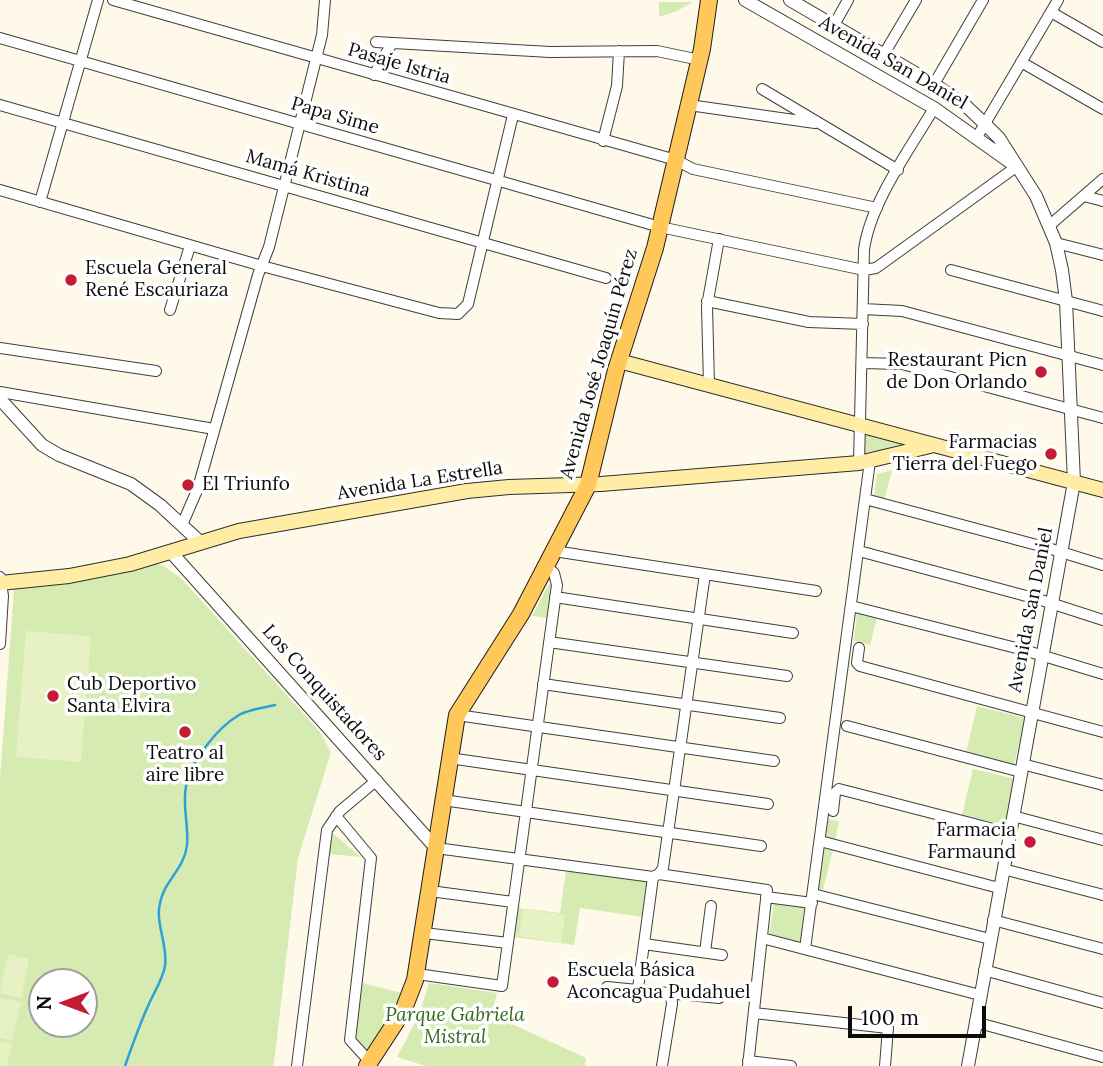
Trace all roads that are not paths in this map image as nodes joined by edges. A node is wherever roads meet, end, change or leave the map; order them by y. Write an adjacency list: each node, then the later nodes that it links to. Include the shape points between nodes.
1 (98, 0): 22 (street)
2 (113, 0): 21 (street, Pasaje Istria)
3 (325, 0): 21 (street)
4 (709, 0): 20 (main road, Avenida José Joaquín Pérez)
5 (720, 0): 20 (main road, Avenida José Joaquín Pérez)
6 (745, 0): 29 (street, Avenida San Daniel)
7 (790, 0): 13 (street, Avenida San Daniel)
8 (848, 0): 13 (street)
9 (916, 0): 19 (street)
10 (983, 0): 25 (street)
11 (1058, 0): 12 (street)
12 (1051, 12): 16 (street); 23 (street)
13 (834, 25): 19 (street, Avenida San Daniel)
14 (0, 38): 22 (street, Papa Sime)
15 (376, 42): 17 (street)
16 (1103, 42)
17 (392, 43): 18 (street); 24 (street)
18 (619, 51): 20 (street); 37 (street, via 617,86)
19 (884, 54): 25 (street, Avenida San Daniel)
20 (701, 55): 28 (main road, Avenida José Joaquín Pérez)
21 (315, 58): 24 (street, Pasaje Istria); 33 (street)
22 (80, 61): 32 (street); 33 (street, Papa Sime)
23 (1021, 62): 30 (street); 35 (street)
24 (374, 75): 31 (street, Pasaje Istria)
25 (934, 84): 35 (street, Avenida San Daniel)
26 (762, 89): 34 (street)
27 (0, 105): 32 (street, Mamá Kristina)
28 (689, 105): 34 (street); 38 (main road, Avenida José Joaquín Pérez)
29 (934, 108): 36 (street, Avenida San Daniel); 40 (street)
30 (1103, 109)
31 (513, 115): 37 (street, Pasaje Istria); 42 (street)
32 (63, 122): 43 (street, Mamá Kristina); 47 (street)
33 (299, 124): 42 (street, Papa Sime); 43 (street)
34 (821, 124): 40 (street)
35 (985, 124): 36 (street); 39 (street, Avenida San Daniel)
36 (977, 137): 39 (street, Avenida San Daniel)
37 (603, 141): 38 (street, Pasaje Istria)
38 (676, 160): 48 (street, Pasaje Istria, via 693,169); 50 (main road, Avenida José Joaquín Pérez)
39 (1016, 167): 49 (street, Avenida San Daniel); 57 (street, via 876,268)
40 (898, 170): 48 (street)
41 (1103, 179): 45 (street)
42 (497, 181): 50 (street, Papa Sime); 52 (street)
43 (284, 186): 52 (street, Mamá Kristina); 56 (street)
44 (0, 190): 47 (street)
45 (1084, 196): 46 (street); 49 (street)
46 (1103, 201)
47 (40, 202): 54 (street)
48 (877, 208): 57 (street, via 867,233)
49 (1050, 225): 53 (street, Avenida San Daniel)
50 (660, 228): 51 (street, Papa Sime); 68 (main road, Avenida José Joaquín Pérez)
51 (719, 239): 57 (street, Papa Sime); 60 (street)
52 (483, 242): 56 (street, via 468,304 458,314 439,313); 59 (street, Mamá Kristina)
53 (1056, 243): 55 (street); 61 (street, Avenida San Daniel)
54 (190, 246): 56 (street); 63 (street)
55 (1103, 255)
56 (262, 266): 78 (street)
57 (864, 270): 62 (street)
58 (951, 270): 61 (street)
59 (606, 278)
60 (707, 301): 65 (street, via 809,322); 72 (street)
61 (1066, 301): 64 (street); 67 (street, Avenida San Daniel)
62 (863, 309): 65 (street); 67 (street, via 902,311)
63 (170, 310)
64 (1103, 311)
65 (863, 324): 69 (street)
66 (0, 348): 71 (street)
67 (1069, 355): 70 (street); 75 (street, Avenida San Daniel)
68 (619, 361): 72 (main road, Avenida La Estrella); 82 (main road, Avenida José Joaquín Pérez)
69 (862, 363): 75 (street, via 902,364); 77 (street)
70 (1103, 365)
71 (156, 371)
72 (709, 385): 77 (main road, Avenida La Estrella)
73 (0, 391): 78 (street)
74 (0, 399): 85 (street, via 42,445 131,484)
75 (1071, 410): 76 (street); 81 (street, Avenida San Daniel)
76 (1103, 418)
77 (860, 425): 79 (main road, Avenida La Estrella); 80 (street)
78 (214, 429): 85 (street)
79 (934, 445): 80 (main road, Avenida La Estrella); 81 (main road, Avenida La Estrella)
80 (865, 462): 82 (main road, Avenida La Estrella); 84 (street)
81 (1074, 482): 83 (main road, Avenida La Estrella); 89 (street, Avenida San Daniel)
82 (587, 485): 86 (main road, Avenida La Estrella, via 467,491); 90 (main road, Avenida José Joaquín Pérez)
83 (1103, 490)
84 (865, 499): 88 (street); 89 (street)
85 (183, 525): 86 (street)
86 (200, 542): 87 (main road, Avenida La Estrella)
87 (177, 549): 93 (main road, Avenida La Estrella, via 69,576); 121 (street, Los Conquistadores, via 183,566)
88 (859, 551): 96 (street); 97 (street)
89 (1062, 553): 91 (street); 96 (street, Avenida San Daniel)
90 (550, 559): 92 (street); 95 (street); 111 (main road, Avenida José Joaquín Pérez, via 513,629)
91 (1103, 565)
92 (705, 574): 94 (street); 98 (street)
93 (1, 581): 102 (street)
94 (816, 591)
95 (555, 597): 98 (street); 101 (street)
96 (1052, 604): 99 (street); 104 (street, Avenida San Daniel)
97 (851, 606): 104 (street); 133 (street)
98 (698, 619): 100 (street); 105 (street)
99 (1103, 620)
100 (793, 633)
101 (549, 642): 105 (street); 108 (street)
102 (0, 644)
103 (859, 648): 110 (street, via 856,663 860,666)
104 (1042, 656): 106 (street); 110 (street, Avenida San Daniel)
105 (692, 663): 107 (street); 109 (street)
106 (1103, 674)
107 (787, 677)
108 (543, 684): 109 (street); 114 (street)
109 (686, 704): 112 (street); 116 (street)
110 (1032, 713): 115 (street); 119 (street, Avenida San Daniel)
111 (457, 715): 114 (street); 117 (main road, Avenida José Joaquín Pérez)
112 (780, 718)
113 (847, 726): 119 (street)
114 (537, 727): 116 (street); 120 (street)
115 (1103, 732)
116 (680, 747): 118 (street); 123 (street)
117 (449, 758): 120 (street); 124 (main road, Avenida José Joaquín Pérez)
118 (774, 761)
119 (1022, 768): 122 (street); 129 (street, Avenida San Daniel)
120 (531, 770): 123 (street); 126 (street)
121 (377, 780): 128 (street); 135 (street, Los Conquistadores)
122 (1103, 785)
123 (674, 790): 125 (street); 130 (street)
124 (443, 800): 126 (street); 135 (main road, Avenida José Joaquín Pérez)
125 (768, 804)
126 (526, 811): 130 (street); 136 (street)
127 (833, 811): 131 (street, via 839,789)
128 (336, 816): 167 (street, via 371,858 349,1040); 169 (street, via 325,836)
129 (1013, 816): 131 (street, Avenida San Daniel); 132 (street)
130 (668, 832): 134 (street); 138 (street, via 663,868)
131 (1009, 834): 137 (street, Avenida San Daniel)
132 (1103, 840)
133 (820, 841): 139 (street); 143 (street)
134 (761, 846)
135 (436, 848): 136 (street); 140 (main road, Avenida José Joaquín Pérez)
136 (519, 859): 138 (street); 144 (street)
137 (1003, 869): 139 (street, Avenida San Daniel); 142 (street)
138 (656, 875): 141 (street); 151 (street)
139 (999, 888): 146 (street, Avenida San Daniel)
140 (430, 891): 144 (street); 147 (main road, Avenida José Joaquín Pérez)
141 (767, 893): 143 (street); 148 (street)
142 (1103, 895)
143 (812, 898): 149 (street); 152 (street)
144 (513, 902): 150 (street)
145 (711, 906): 154 (street)
146 (993, 920): 149 (street, Avenida San Daniel); 153 (street)
147 (424, 933): 150 (street); 157 (main road, Avenida José Joaquín Pérez)
148 (762, 938): 152 (street); 164 (street)
149 (990, 939): 156 (street, Avenida San Daniel)
150 (508, 943): 157 (street, via 502,986)
151 (644, 944): 154 (street); 159 (street)
152 (806, 949): 161 (street)
153 (1103, 949)
154 (705, 952): 155 (street)
155 (722, 955)
156 (984, 970): 161 (street, Avenida San Daniel); 163 (street)
157 (417, 974): 167 (main road, Avenida José Joaquín Pérez, via 406,1004)
158 (607, 987): 159 (street)
159 (638, 988): 160 (street)
160 (671, 992): 162 (street); 170 (street)
161 (980, 995): 165 (street, Avenida San Daniel)
162 (719, 998)
163 (1103, 1003)
164 (754, 1013): 168 (street); 172 (street, via 888,1028)
165 (975, 1022): 166 (street); 173 (street, Avenida San Daniel)
166 (1103, 1057)
167 (368, 1064)
168 (748, 1064): 171 (street)
169 (297, 1066)
170 (662, 1066)
171 (791, 1066)
172 (885, 1066)
173 (968, 1066)

